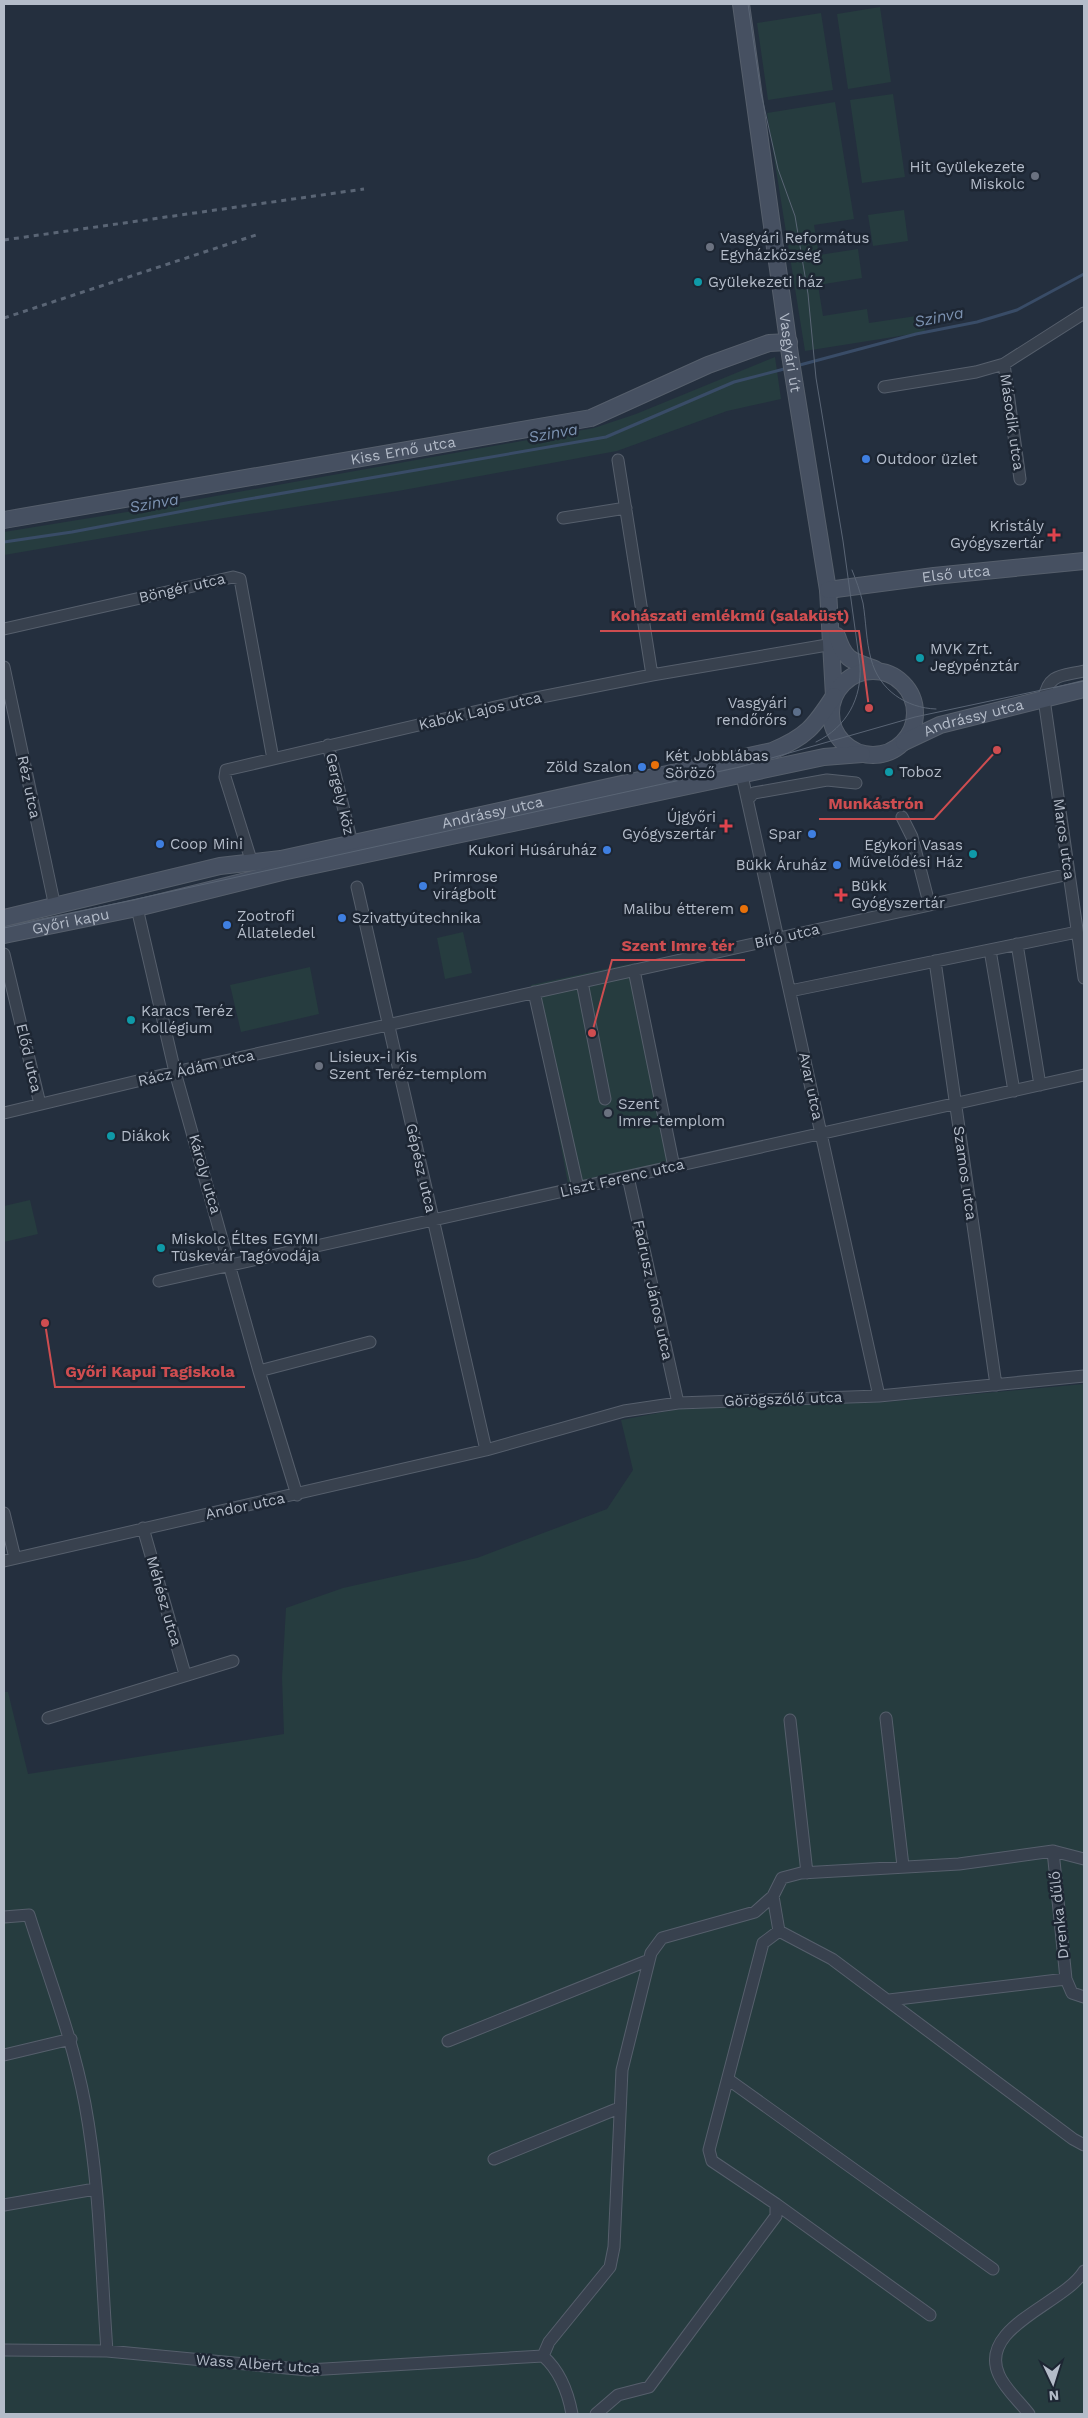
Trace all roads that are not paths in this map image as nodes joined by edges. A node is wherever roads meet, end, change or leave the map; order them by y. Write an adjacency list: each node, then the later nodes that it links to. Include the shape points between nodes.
1 (741, 4): 3 (street, Vasgyári út)
2 (1084, 313): 4 (street)
3 (789, 342): 10 (street, Kiss Ernő utca, via 768,343 708,365 591,418); 12 (street, Vasgyári út)
4 (1004, 364): 5 (street, via 976,372); 7 (street, Második utca)
5 (884, 387)
6 (618, 460): 8 (street)
7 (1020, 480)
8 (626, 508): 9 (street); 19 (street)
9 (563, 518)
10 (4, 520)
11 (1084, 561): 12 (street, Első utca)
12 (828, 590): 13 (street, Vasgyári út)
13 (831, 612): 15 (street, Vasgyári út); 17 (street, Vasgyári út, via 845,655 858,664)
14 (4, 629): 26 (street, Böngér utca, via 233,576 240,579)
15 (833, 644): 19 (street, Kabók Lajos utca); 21 (street, Vasgyári út)
16 (4, 666): 37 (street, Réz utca)
17 (882, 671): 21 (street, via 853,675); 23 (street, via 904,683 914,700 915,717)
18 (1084, 671): 22 (street, Andrássy utca, via 1053,678 1047,685)
19 (652, 674): 24 (street, Kabók Lajos utca)
20 (1084, 689): 22 (street, Andrássy utca)
21 (834, 696): 25 (street, via 831,713 834,730 850,749); 31 (street, Andrássy utca, via 812,728 797,740 772,751)
22 (1044, 699): 23 (street, Andrássy utca, via 940,725); 33 (street, Maros utca)
23 (904, 742): 25 (street, via 885,754)
24 (328, 745): 26 (street, Kabók Lajos utca); 31 (street, Gergely köz)
25 (862, 754): 27 (street, Andrássy utca, via 824,758)
26 (272, 759): 32 (street, Kabók Lajos utca, via 226,770 225,778)
27 (744, 778): 29 (street, Avar utca); 38 (street, Andrássy utca, via 282,872)
28 (856, 783): 29 (street, via 826,780 754,793)
29 (748, 799): 42 (street, Avar utca)
30 (902, 817): 36 (street, via 912,837)
31 (352, 843): 32 (street, Andrássy utca)
32 (252, 863): 34 (street, Andrássy utca, via 220,866)
33 (1068, 874): 36 (street, Bíró utca); 40 (street, Maros utca)
34 (128, 886): 37 (street, Győri kapu)
35 (357, 887): 52 (street, Gépész utca)
36 (929, 903): 42 (street, Bíró utca)
37 (55, 907): 39 (street, Győri kapu)
38 (136, 908): 41 (street, Győri kapu); 53 (street, Károly utca)
39 (4, 918)
40 (1077, 932): 43 (street); 48 (street, Maros utca)
41 (4, 935)
42 (779, 938): 47 (street, Bíró utca); 50 (street, Avar utca)
43 (1017, 944): 44 (street); 55 (street)
44 (990, 950): 46 (street); 56 (street)
45 (4, 954): 58 (street, Előd utca)
46 (935, 961): 50 (street); 59 (street, Szamos utca)
47 (634, 970): 49 (street, Bíró utca); 62 (street)
48 (1084, 978)
49 (582, 982): 51 (street, Bíró utca); 57 (street)
50 (790, 990): 61 (street, Avar utca)
51 (534, 992): 52 (street, Bíró utca); 64 (street)
52 (388, 1024): 53 (street, Rácz Ádám utca); 65 (street, Gépész utca)
53 (175, 1072): 58 (street, Rácz Ádám utca); 66 (street, Károly utca)
54 (1084, 1075): 55 (street, Liszt Ferenc utca)
55 (1040, 1085): 56 (street, Liszt Ferenc utca)
56 (1014, 1091): 59 (street, Liszt Ferenc utca)
57 (605, 1099)
58 (40, 1104): 60 (street, Rácz Ádám utca)
59 (955, 1104): 61 (street, Liszt Ferenc utca); 71 (street, Szamos utca)
60 (4, 1113)
61 (822, 1134): 62 (street, Liszt Ferenc utca); 72 (street, Avar utca)
62 (674, 1167): 63 (street, Liszt Ferenc utca)
63 (628, 1177): 64 (street, Liszt Ferenc utca); 73 (street, Fadrusz János utca)
64 (578, 1188): 65 (street, Liszt Ferenc utca)
65 (432, 1220): 66 (street, Liszt Ferenc utca); 74 (street, Gépész utca)
66 (231, 1265): 67 (street, Liszt Ferenc utca); 69 (street, Károly utca)
67 (159, 1282)
68 (370, 1342): 69 (street)
69 (259, 1371): 75 (street, Károly utca)
70 (1084, 1376): 71 (street, Görögszőlő utca)
71 (996, 1384): 72 (street, Görögszőlő utca)
72 (879, 1396): 73 (street, Görögszőlő utca)
73 (678, 1403): 74 (street, Görögszőlő utca, via 624,1411)
74 (486, 1450): 75 (street, Andor utca)
75 (297, 1495): 77 (street, Andor utca)
76 (4, 1513): 78 (street)
77 (143, 1528): 78 (street, Andor utca); 81 (street, Méhész utca)
78 (15, 1558): 79 (street, Andor utca)
79 (4, 1561)
80 (233, 1661): 81 (street)
81 (186, 1674): 82 (street)
82 (48, 1718)
83 (886, 1718): 87 (street)
84 (790, 1720): 88 (street)
85 (1053, 1851): 86 (street); 87 (street, via 959,1864); 93 (street, Drenka dűlő)
86 (1084, 1859)
87 (903, 1866): 88 (street)
88 (807, 1872): 89 (street, via 782,1878)
89 (773, 1896): 91 (street); 92 (street, via 755,1912 662,1938)
90 (4, 1917): 96 (street, via 29,1915)
91 (778, 1932): 95 (street, via 832,1959); 99 (street, via 763,1943)
92 (649, 1960): 97 (street); 100 (street, via 622,2070)
93 (1066, 1979): 94 (street, via 1072,1993); 95 (street)
94 (1084, 1997)
95 (889, 2000): 101 (street)
96 (71, 2040): 98 (street); 103 (street, via 85,2106)
97 (448, 2041)
98 (4, 2055)
99 (729, 2080): 104 (street, via 709,2150 712,2161); 106 (street)
100 (619, 2108): 102 (street); 111 (street, via 614,2247 610,2267 549,2342)
101 (1084, 2146)
102 (494, 2159)
103 (95, 2189): 105 (street); 110 (street)
104 (776, 2204): 108 (street); 113 (street, via 776,2216 649,2387 618,2395)
105 (4, 2205)
106 (993, 2269)
107 (1084, 2271): 114 (street, via 1065,2290 1014,2326 996,2348 994,2360 999,2376)
108 (930, 2315)
109 (4, 2350): 110 (street, Wass Albert utca)
110 (107, 2351): 111 (street, Wass Albert utca, via 308,2370)
111 (543, 2356): 112 (street, via 554,2366)
112 (572, 2414)
113 (596, 2414)
114 (1029, 2414)

